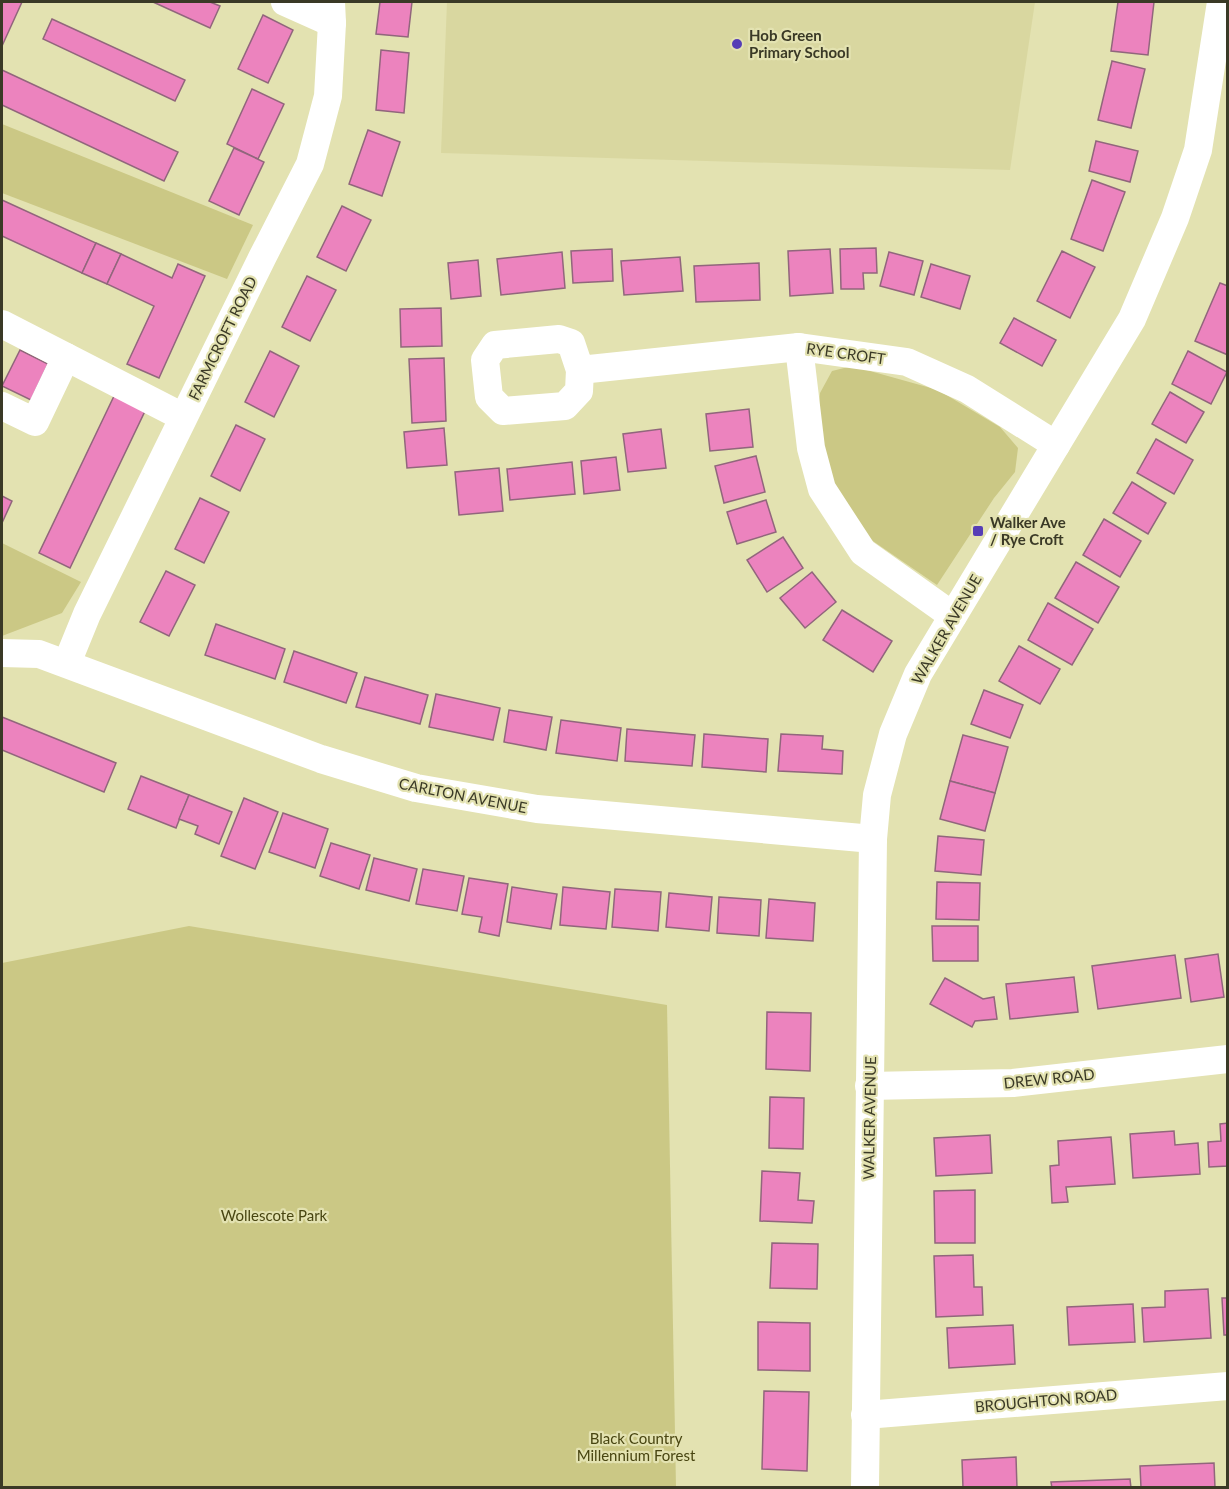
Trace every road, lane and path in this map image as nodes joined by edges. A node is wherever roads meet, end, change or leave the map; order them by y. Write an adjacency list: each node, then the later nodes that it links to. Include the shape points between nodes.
1 (285, 2): 3 (street)
2 (1221, 2): 10 (street, WALKER AVENUE, via 1198,150 1175,218 1132,319)
3 (332, 12): 9 (street, FARMCROFT ROAD, via 328,96 310,164)
4 (2, 324): 6 (street)
5 (800, 347): 7 (street, RYE CROFT); 10 (street, RYE CROFT, via 907,362 967,389); 11 (street, via 811,448 822,489 863,552)
6 (66, 357): 8 (street, via 35,422); 9 (street)
7 (580, 370)
8 (2, 406)
9 (183, 417): 13 (street, FARMCROFT ROAD)
10 (1056, 445): 11 (street, WALKER AVENUE)
11 (953, 616): 14 (street, WALKER AVENUE, via 918,674 893,734 878,795)
12 (2, 653): 13 (street, CARLTON AVENUE, via 39,654)
13 (67, 663): 14 (street, CARLTON AVENUE, via 321,759 416,788 537,809)
14 (873, 839): 16 (street, WALKER AVENUE)
15 (1227, 1059): 16 (street, DREW ROAD, via 1013,1083)
16 (869, 1086): 18 (street, WALKER AVENUE)
17 (1227, 1386): 18 (street, BROUGHTON ROAD)
18 (865, 1415): 19 (street, WALKER AVENUE)
19 (864, 1488)

